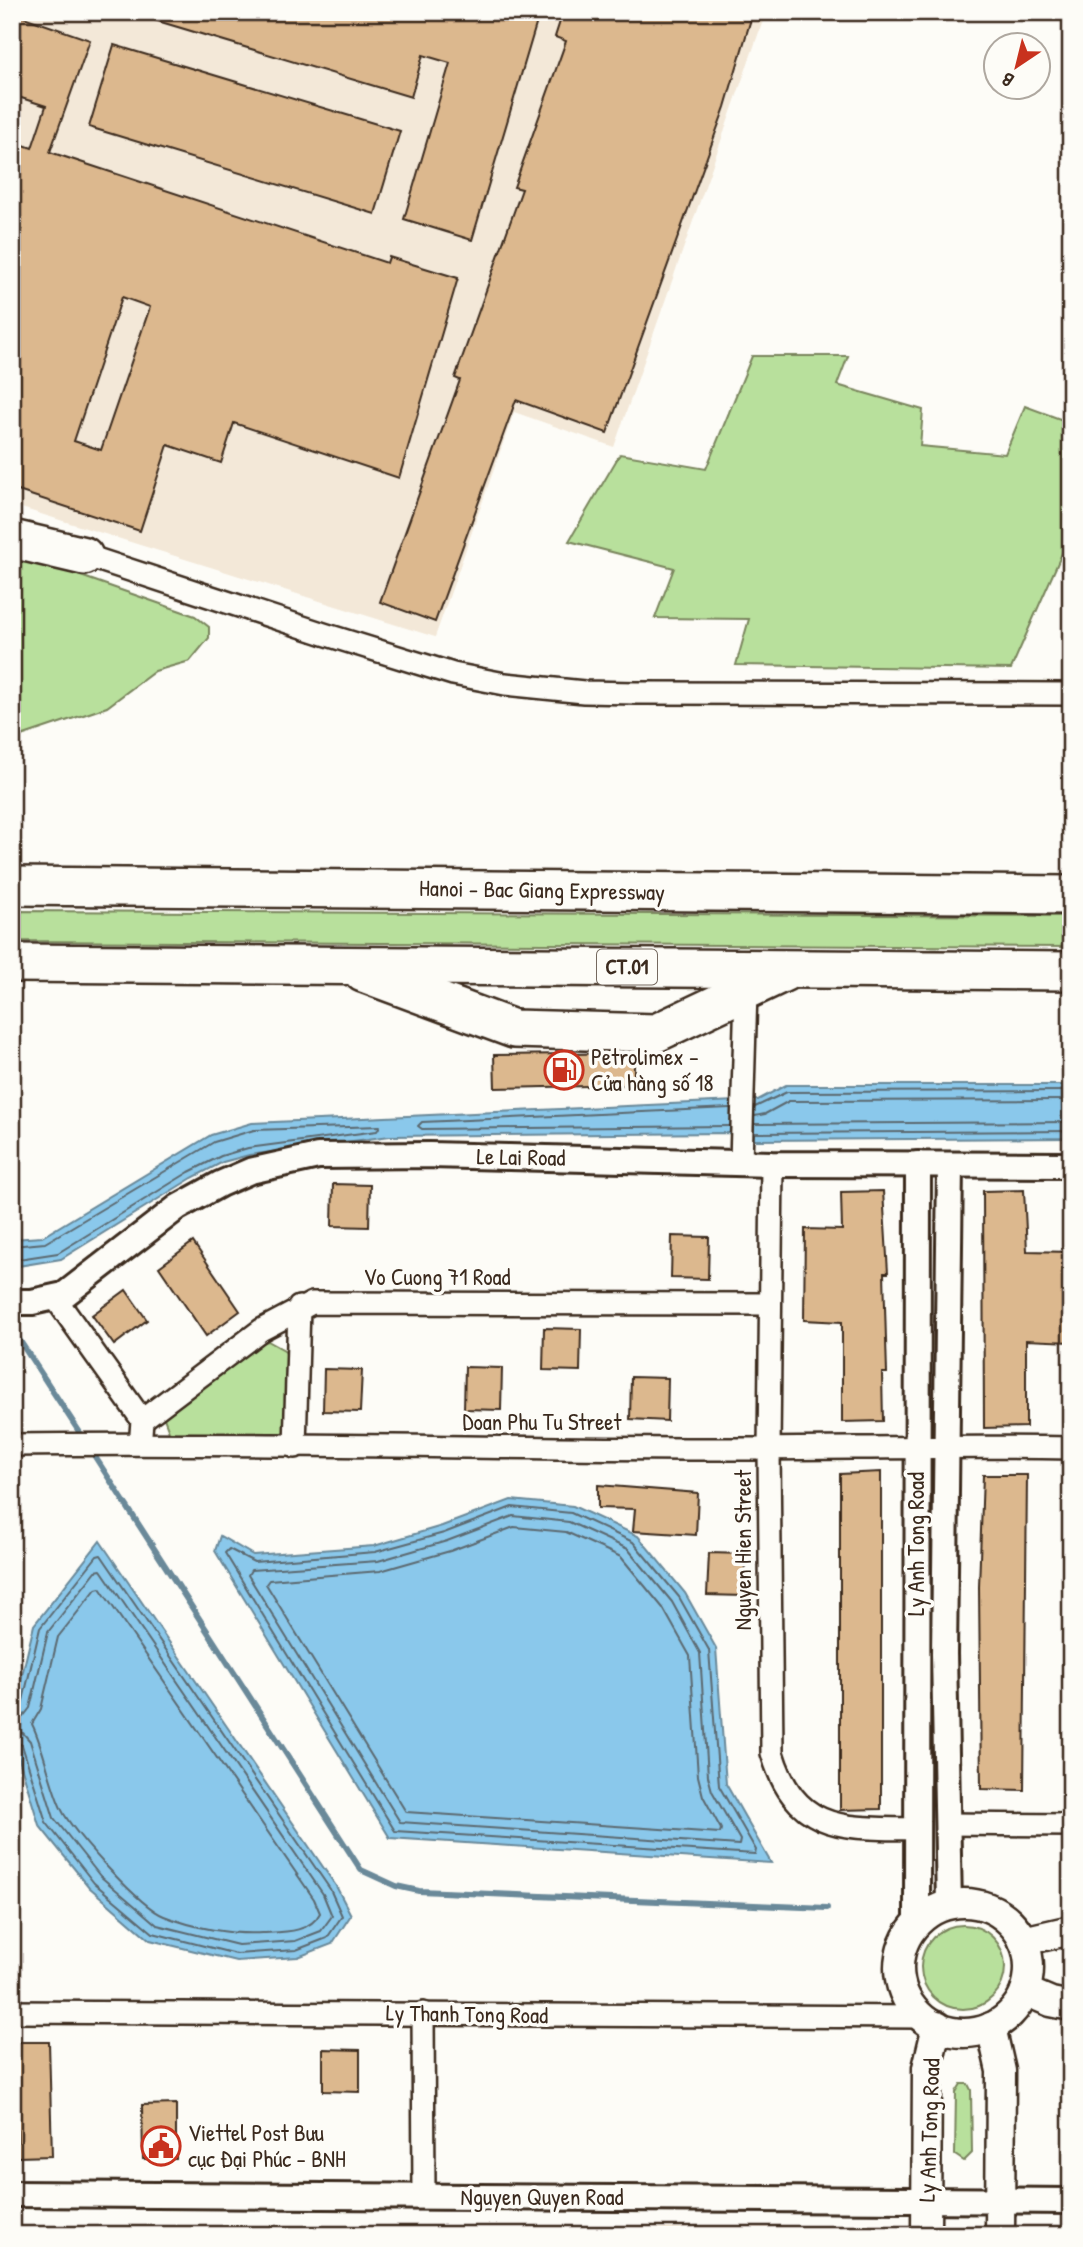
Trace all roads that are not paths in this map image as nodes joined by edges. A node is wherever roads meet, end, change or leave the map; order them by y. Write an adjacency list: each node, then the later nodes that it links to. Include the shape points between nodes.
1 (12, 527): 3 (street)
2 (12, 539): 3 (highway)
3 (84, 556): 4 (street, via 324,635 453,674 505,684 636,693)
4 (1071, 694)
5 (12, 869): 7 (highway, via 329,871)
6 (12, 886): 7 (highway, Hanoi - Bac Giang Expressway)
7 (418, 889): 8 (highway, Hanoi - Bac Giang Expressway)
8 (1071, 895)
9 (12, 963): 10 (highway, CT.01)
10 (183, 964): 11 (highway, CT.01); 14 (highway, via 84,979)
11 (343, 965): 12 (highway, CT.01); 15 (highway, via 514,1029 656,1033)
12 (792, 969): 13 (highway, CT.01); 15 (highway)
13 (1071, 971)
14 (12, 979)
15 (746, 991): 16 (street)
16 (741, 1163): 17 (street, Le Lai Road); 21 (street, Le Lai Road, via 418,1155 318,1156 279,1163 230,1180 178,1207 78,1287)
17 (772, 1164): 18 (street, Le Lai Road); 22 (street, Nguyen Hien Street)
18 (918, 1164): 19 (street, Le Lai Road); 28 (street, Ly Anh Tong Road)
19 (950, 1165): 20 (street, Le Lai Road); 27 (street, Ly Anh Tong Road)
20 (1071, 1165)
21 (33, 1301): 24 (street)
22 (770, 1304): 23 (street, Vo Cuong 71 Road, via 327,1303); 31 (street, Nguyen Hien Street)
23 (299, 1307): 24 (street, Vo Cuong 71 Road, via 261,1330); 29 (street)
24 (142, 1420): 25 (street)
25 (132, 1443): 26 (street, Doan Phu Tu Street); 29 (street, Doan Phu Tu Street)
26 (13, 1444)
27 (945, 1445): 28 (street, Doan Phu Tu Street); 30 (street, Doan Phu Tu Street); 33 (street, Ly Anh Tong Road)
28 (916, 1446): 31 (street, Doan Phu Tu Street); 32 (street, Ly Anh Tong Road)
29 (295, 1447): 31 (street, Doan Phu Tu Street)
30 (1071, 1448)
31 (769, 1450): 36 (street, Nguyen Hien Street, via 774,1759 799,1805 818,1819 845,1828)
32 (916, 1654): 33 (street); 36 (street, Ly Anh Tong Road)
33 (944, 1654): 34 (street, Ly Anh Tong Road)
34 (948, 1824): 35 (street); 37 (street, Ly Anh Tong Road)
35 (1071, 1825)
36 (916, 1829): 38 (street, Ly Anh Tong Road)
37 (949, 1905): 38 (main road); 40 (main road, via 973,1904 993,1910 1011,1923)
38 (917, 1923): 45 (main road, via 904,1942 899,1971 907,1999)
39 (1071, 1930): 40 (main road)
40 (1023, 1941): 41 (main road, via 1028,1962)
41 (1025, 1991): 42 (main road); 46 (main road, via 1014,2009)
42 (1071, 2006)
43 (12, 2012): 44 (street, Ly Thanh Tong Road)
44 (423, 2013): 45 (street, Ly Thanh Tong Road); 48 (street)
45 (930, 2022): 46 (main road, via 963,2032); 49 (main road, Ly Anh Tong Road)
46 (991, 2027): 50 (main road, via 1002,2071)
47 (12, 2194): 48 (street, Nguyen Quyen Road)
48 (424, 2196): 49 (street, Nguyen Quyen Road)
49 (926, 2200): 50 (street, Nguyen Quyen Road); 52 (main road, Ly Anh Tong Road)
50 (1000, 2201): 51 (street, Nguyen Quyen Road); 53 (main road)
51 (1071, 2201)
52 (926, 2235)
53 (1000, 2235)

